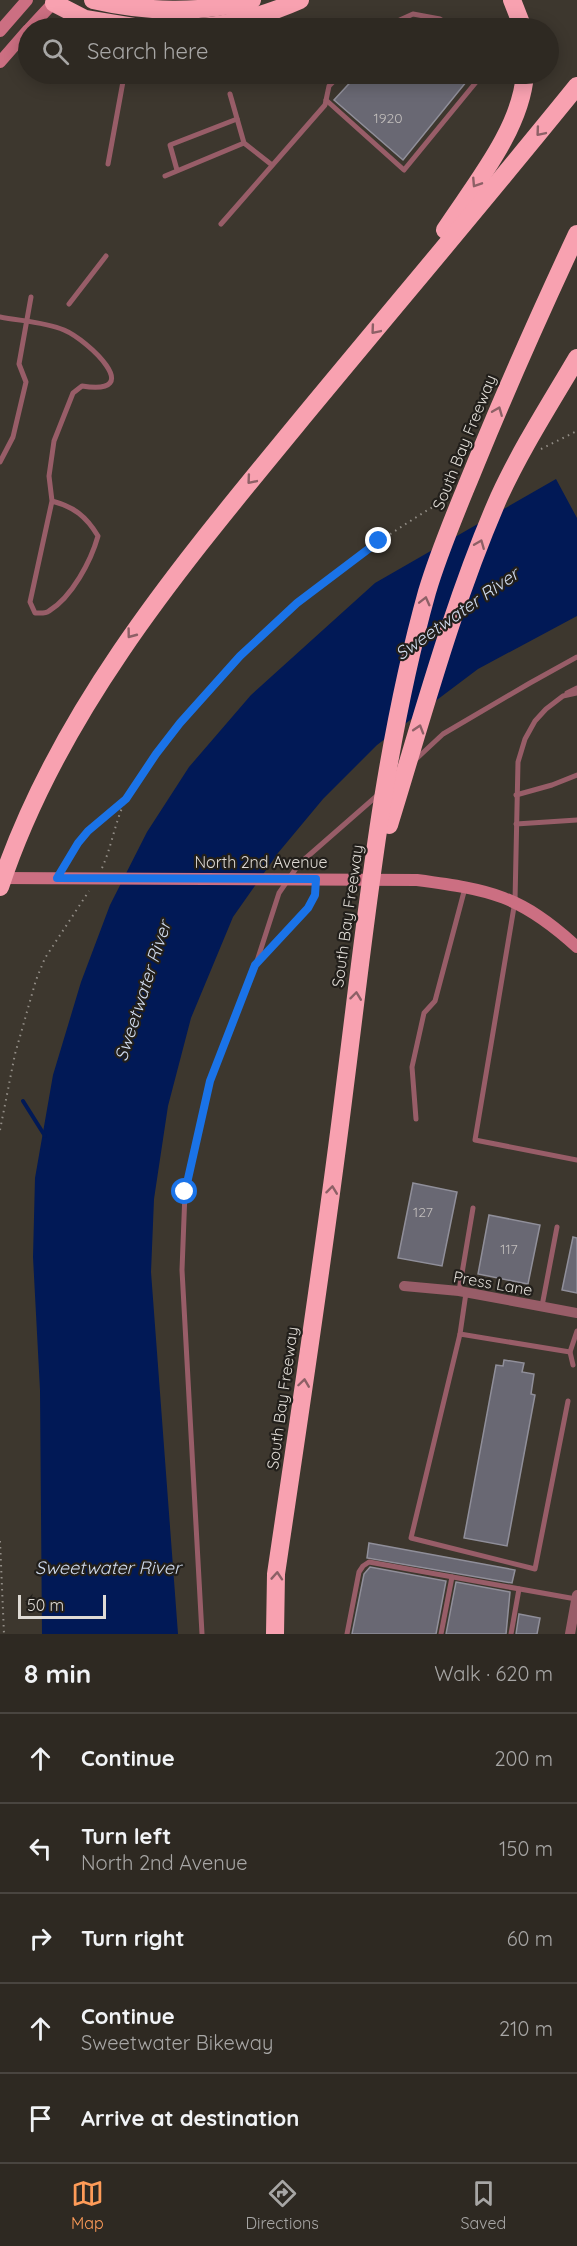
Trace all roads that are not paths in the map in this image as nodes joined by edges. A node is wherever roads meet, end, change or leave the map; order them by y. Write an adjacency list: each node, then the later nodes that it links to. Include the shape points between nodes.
1 (27, 0): 13 (street)
2 (252, 0): 6 (highway, via 172,10)
3 (300, 0): 9 (highway)
4 (512, 0): 12 (highway)
5 (57, 1): 7 (street); 8 (highway)
6 (102, 1)
7 (40, 18)
8 (83, 18)
9 (252, 18)
10 (404, 18): 11 (lane, via 413,14)
11 (435, 18)
12 (519, 18)
13 (0, 31)
14 (18, 42): 15 (street)
15 (0, 62)
16 (123, 84): 25 (lane)
17 (331, 84): 22 (lane)
18 (475, 84): 22 (lane, via 404,170)
19 (524, 84): 33 (highway, one-way to 33, via 510,130)
20 (577, 86): 33 (highway, one-way to 33)
21 (230, 94): 23 (lane)
22 (326, 100): 26 (lane)
23 (237, 119): 24 (lane); 27 (lane, via 170,145)
24 (244, 143): 26 (lane); 27 (lane)
25 (108, 165)
26 (272, 165): 29 (lane)
27 (177, 170): 28 (lane)
28 (165, 176)
29 (221, 224)
30 (577, 234): 52 (highway, South Bay Freeway, one-way to 30, via 389,765 428,590 516,366)
31 (106, 256): 34 (lane)
32 (31, 297): 36 (lane)
33 (402, 297): 54 (highway, one-way to 54, via 239,495 124,643 47,776)
34 (69, 304)
35 (0, 317): 36 (lane)
36 (26, 322): 40 (lane, via 19,364 26,382 14,437); 41 (lane, via 65,330 98,354 111,372 108,384 96,388 82,386 73,393 54,441 49,476)
37 (577, 358): 39 (highway)
38 (577, 371): 39 (highway)
39 (550, 403): 52 (highway, one-way to 39, via 475,557 500,496)
40 (0, 459)
41 (52, 501): 41 (lane, via 30,602 35,613 47,613 63,599 81,575 98,536 71,506)
42 (577, 657): 57 (lane, via 443,734 299,864 279,892)
43 (577, 688): 45 (lane)
44 (577, 693): 45 (lane)
45 (563, 696): 47 (lane, via 535,721 525,740 518,762)
46 (577, 775): 47 (lane)
47 (516, 795): 49 (lane)
48 (577, 820): 49 (lane)
49 (516, 824): 55 (lane)
50 (0, 878): 51 (street, North 2nd Avenue)
51 (316, 879): 53 (street, North 2nd Avenue, via 417,880); 57 (lane, via 315,895 308,908)
52 (370, 885): 75 (highway, South Bay Freeway, one-way to 52, via 276,1574 329,1216)
53 (465, 886): 55 (street, North 2nd Avenue); 58 (lane, via 435,1001 424,1013 412,1067)
54 (0, 887)
55 (515, 901): 56 (street, North 2nd Avenue, via 546,920); 59 (lane, via 475,1140)
56 (577, 947)
57 (255, 965): 74 (lane, via 210,1081 185,1192 182,1270)
58 (416, 1119)
59 (577, 1160)
60 (473, 1208): 63 (lane)
61 (557, 1227): 64 (lane)
62 (404, 1286): 63 (street, Press Lane)
63 (463, 1292): 64 (street, Press Lane); 67 (lane)
64 (542, 1306): 65 (street, Press Lane)
65 (577, 1313)
66 (577, 1331): 68 (lane)
67 (460, 1334): 68 (lane); 70 (lane, via 411,1538 535,1569)
68 (570, 1352): 69 (lane)
69 (573, 1365)
70 (568, 1401)
71 (452, 1577): 72 (lane); 76 (lane, via 369,1562 359,1572); 77 (lane)
72 (519, 1589): 73 (lane); 78 (lane)
73 (577, 1597): 79 (street)
74 (202, 1634)
75 (274, 1634)
76 (346, 1634)
77 (441, 1634)
78 (511, 1634)
79 (570, 1634)

